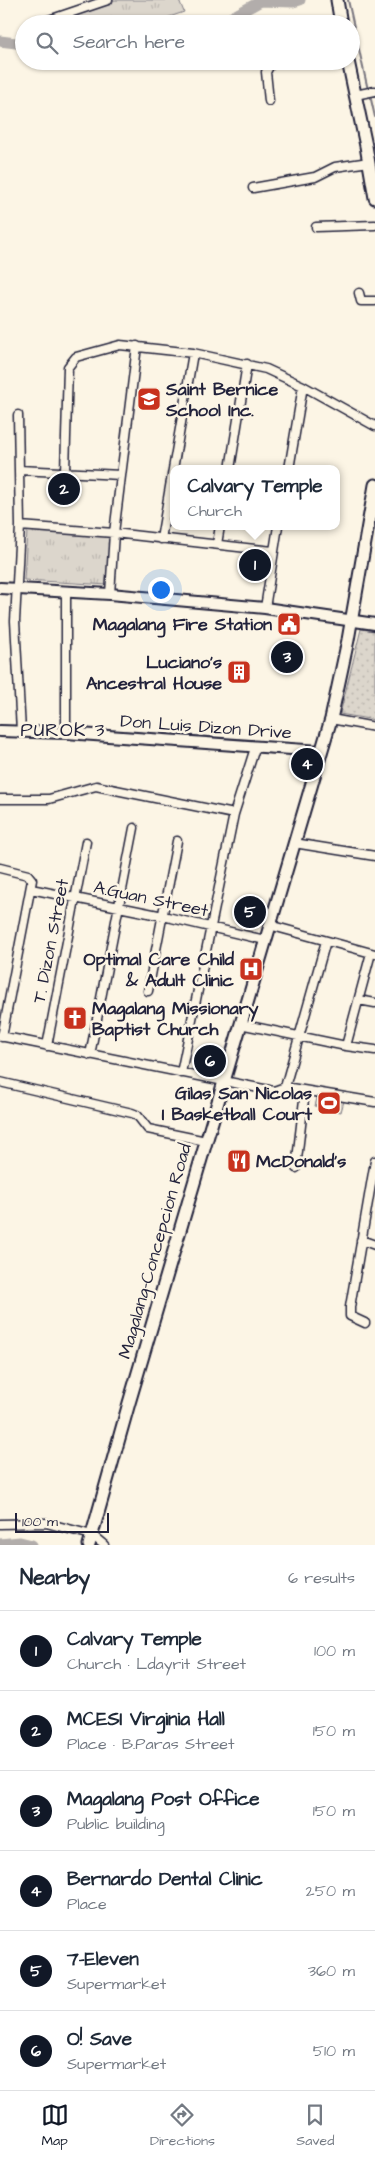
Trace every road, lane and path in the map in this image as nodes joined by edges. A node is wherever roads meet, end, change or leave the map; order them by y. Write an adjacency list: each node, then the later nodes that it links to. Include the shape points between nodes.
1 (108, 0): 3 (street)
2 (337, 0): 4 (main road)
3 (64, 15)
4 (340, 15)
5 (267, 70): 8 (street)
6 (354, 70): 7 (main road)
7 (367, 92): 9 (main road)
8 (269, 101)
9 (372, 145): 10 (main road)
10 (368, 162): 11 (street, via 335,167 315,177); 12 (main road)
11 (253, 188)
12 (375, 198)
13 (375, 225): 14 (street)
14 (316, 227)
15 (360, 292): 16 (street, via 361,300)
16 (375, 301)
17 (137, 346): 18 (street); 27 (street, via 120,345 76,357 70,362); 28 (street)
18 (193, 353): 19 (street); 23 (street)
19 (247, 364): 20 (street); 24 (street)
20 (303, 386): 22 (street); 25 (street)
21 (18, 415): 26 (street)
22 (375, 426)
23 (174, 465)
24 (231, 465)
25 (291, 465)
26 (19, 470): 27 (street); 32 (street)
27 (65, 472): 28 (street)
28 (121, 475): 35 (street)
29 (375, 486): 31 (main road, Magalang-Concepcion Road)
30 (170, 487): 36 (street)
31 (374, 503): 44 (main road, Magalang-Concepcion Road)
32 (20, 526): 35 (street); 40 (street)
33 (219, 530): 37 (street)
34 (277, 530): 38 (street)
35 (114, 533): 36 (street); 42 (street)
36 (161, 539): 37 (street)
37 (217, 544): 38 (street)
38 (273, 551): 43 (street)
39 (0, 588): 40 (street)
40 (16, 589): 41 (street); 49 (street)
41 (66, 592): 42 (street); 50 (street)
42 (110, 594): 43 (street)
43 (265, 608): 44 (street)
44 (352, 621): 45 (street); 46 (main road, Magalang-Concepcion Road)
45 (375, 624)
46 (331, 719): 47 (street); 52 (main road, Magalang-Concepcion Road)
47 (375, 727)
48 (0, 731): 49 (street, Don Luis Dizon Drive)
49 (21, 731): 50 (street, Don Luis Dizon Drive)
50 (66, 733): 51 (street, Don Luis Dizon Drive)
51 (256, 748): 52 (street, Don Luis Dizon Drive); 54 (street)
52 (320, 751): 58 (main road, Magalang-Concepcion Road)
53 (0, 799): 54 (street, via 49,799 96,786)
54 (234, 814): 66 (street)
55 (134, 828): 63 (street)
56 (86, 842): 62 (street, T. Dizon Street)
57 (177, 842): 64 (street)
58 (294, 842): 59 (street); 65 (main road, Magalang-Concepcion Road)
59 (375, 856)
60 (0, 868): 61 (street, via 31,877)
61 (31, 889): 62 (street, A.Guan Street); 74 (street)
62 (74, 898): 63 (street, A.Guan Street); 76 (street, T. Dizon Street)
63 (118, 907): 64 (street, A.Guan Street); 79 (street)
64 (163, 916): 66 (street, A.Guan Street); 70 (street)
65 (269, 925): 67 (main road, Magalang-Concepcion Road); 68 (street)
66 (211, 927): 67 (street, A.Guan Street); 80 (street)
67 (265, 940): 73 (main road, Magalang-Concepcion Road)
68 (326, 941): 69 (street); 75 (street)
69 (373, 954): 71 (street)
70 (148, 991)
71 (359, 1000): 72 (street); 77 (street)
72 (375, 1003)
73 (240, 1024): 75 (street); 81 (main road, Magalang-Concepcion Road)
74 (1, 1036): 76 (street)
75 (299, 1037): 77 (street); 83 (street)
76 (47, 1046): 79 (street)
77 (346, 1046): 78 (street)
78 (375, 1050)
79 (90, 1055): 80 (street)
80 (181, 1073): 81 (street)
81 (223, 1081): 83 (street, via 274,1091); 86 (main road, Magalang-Concepcion Road)
82 (0, 1082): 86 (street, via 132,1112 148,1129)
83 (286, 1087): 84 (street)
84 (305, 1091): 85 (street); 88 (street)
85 (375, 1102)
86 (206, 1141): 93 (main road, Magalang-Concepcion Road)
87 (375, 1161): 89 (street)
88 (296, 1168)
89 (361, 1240): 90 (street); 91 (street, via 349,1314)
90 (375, 1245)
91 (365, 1323)
92 (0, 1524): 93 (street, via 46,1523)
93 (90, 1540): 94 (street)
94 (104, 1545)

